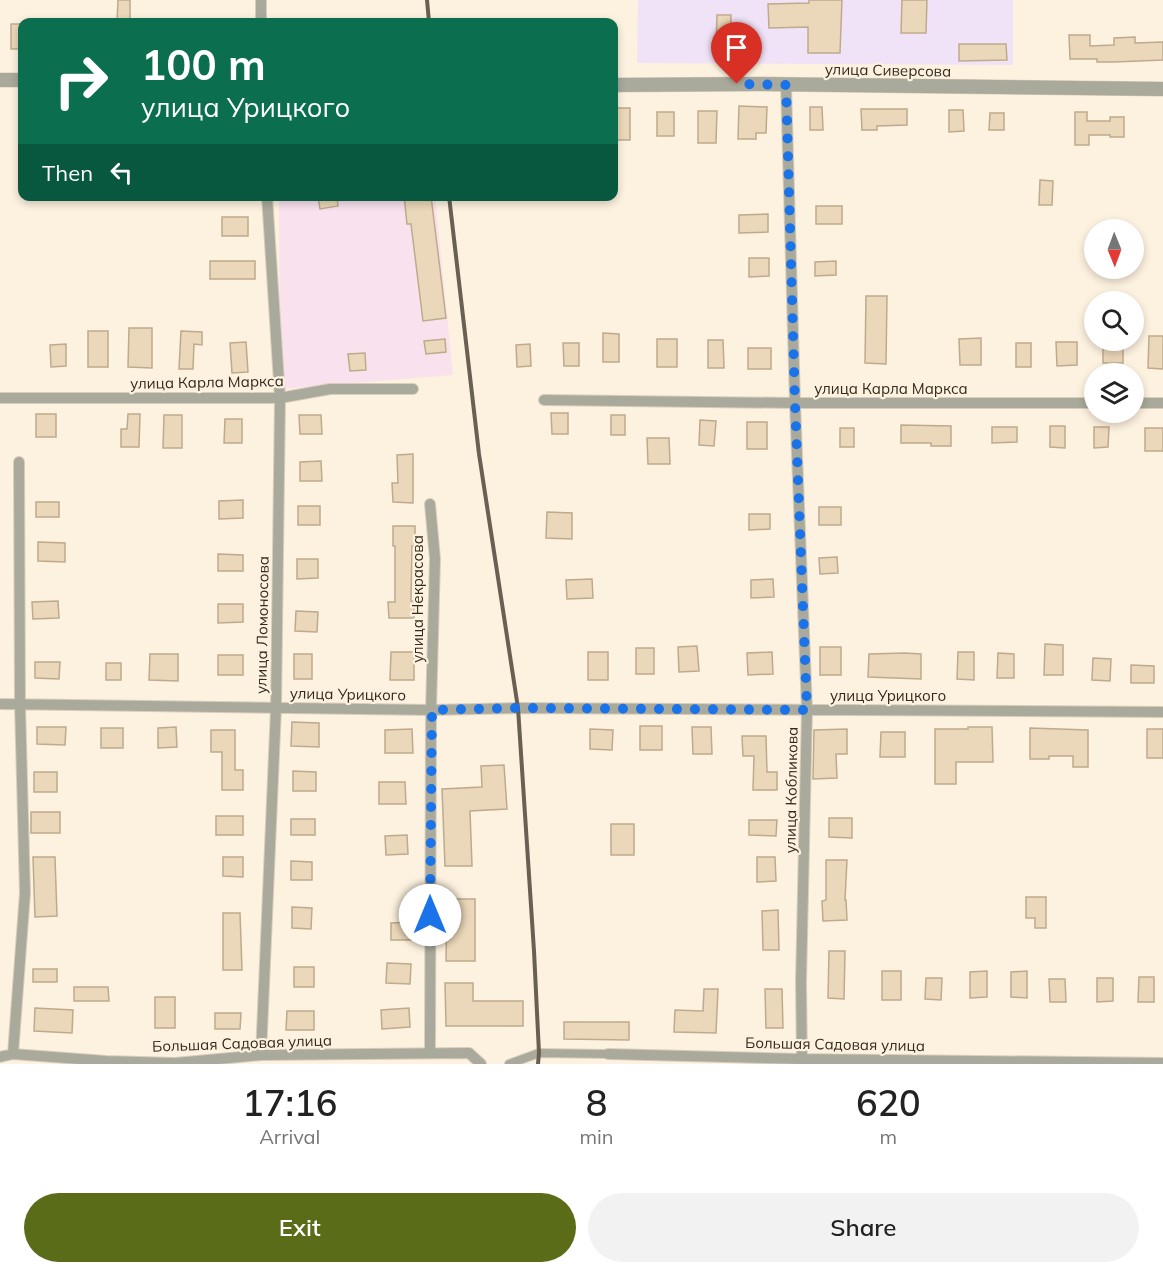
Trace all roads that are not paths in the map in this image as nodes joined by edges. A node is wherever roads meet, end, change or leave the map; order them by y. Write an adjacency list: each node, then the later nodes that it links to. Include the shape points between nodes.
1 (261, 0): 2 (street)
2 (261, 18)
3 (0, 80): 4 (street)
4 (18, 80)
5 (618, 85): 6 (street, улица Сиверсова)
6 (786, 85): 7 (street, улица Сиверсова); 13 (street, улица Кобликова)
7 (1163, 89)
8 (267, 201): 11 (street, улица Ломоносова)
9 (413, 389): 11 (street, улица Карла Маркса, via 330,389)
10 (0, 398): 11 (street, улица Карла Маркса)
11 (280, 398): 21 (street, улица Ломоносова)
12 (544, 400): 13 (street, улица Карла Маркса)
13 (795, 403): 14 (street, улица Карла Маркса); 23 (street, улица Кобликова)
14 (1084, 403)
15 (1144, 403): 16 (street)
16 (1163, 403)
17 (19, 462): 20 (street)
18 (430, 504): 22 (street, улица Некрасова, via 435,559)
19 (0, 704): 20 (street, улица Урицкого)
20 (20, 704): 21 (street, улица Урицкого); 26 (street, via 25,893)
21 (276, 708): 22 (street, улица Урицкого); 28 (street, улица Ломоносова)
22 (432, 710): 23 (street, улица Урицкого); 25 (street, улица Некрасова)
23 (807, 710): 24 (street, улица Урицкого); 30 (street, улица Кобликова)
24 (1163, 712)
25 (430, 1053): 28 (street, Большая Садовая улица); 32 (street, Большая Садовая улица, via 469,1053)
26 (14, 1054): 28 (street, Большая Садовая улица, via 176,1063); 29 (street, Большая Садовая улица)
27 (608, 1054): 30 (street, Большая Садовая улица); 33 (street, Большая Садовая улица, via 538,1053)
28 (261, 1055)
29 (0, 1057)
30 (802, 1061): 31 (street, Большая Садовая улица)
31 (1163, 1063)
32 (481, 1064)
33 (509, 1064)

